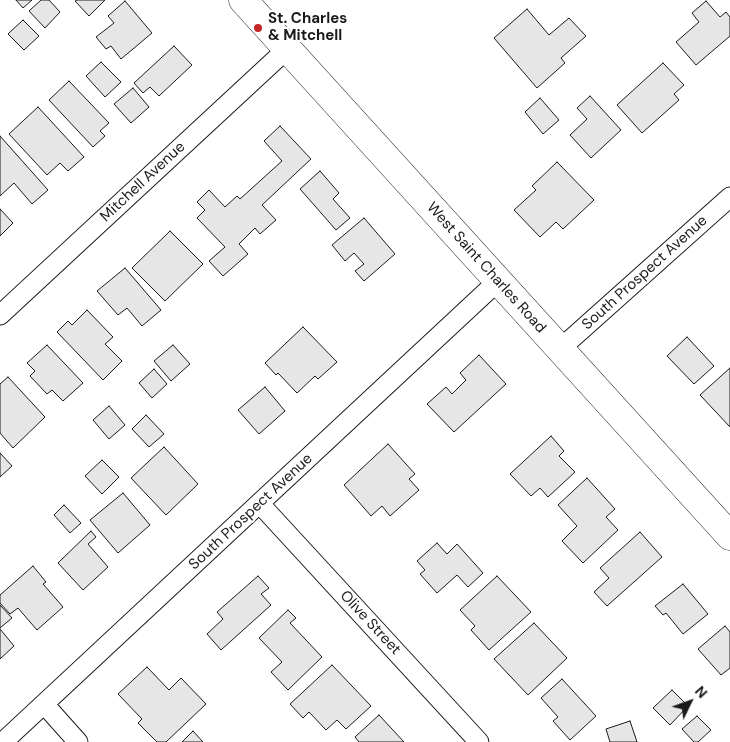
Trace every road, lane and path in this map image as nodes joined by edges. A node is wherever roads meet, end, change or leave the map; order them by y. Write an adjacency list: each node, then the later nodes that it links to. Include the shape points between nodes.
1 (243, 0): 2 (main road, West Saint Charles Road)
2 (287, 49): 4 (main road, West Saint Charles Road); 5 (street, Mitchell Avenue)
3 (730, 198): 6 (street, South Prospect Avenue)
4 (498, 281): 6 (main road, West Saint Charles Road); 7 (street, South Prospect Avenue)
5 (0, 315)
6 (560, 349): 8 (main road, West Saint Charles Road)
7 (260, 504): 9 (street, South Prospect Avenue); 12 (street, Olive Street)
8 (730, 536)
9 (44, 704): 10 (street, South Prospect Avenue); 11 (street)
10 (3, 742)
11 (78, 742)
12 (479, 742)

